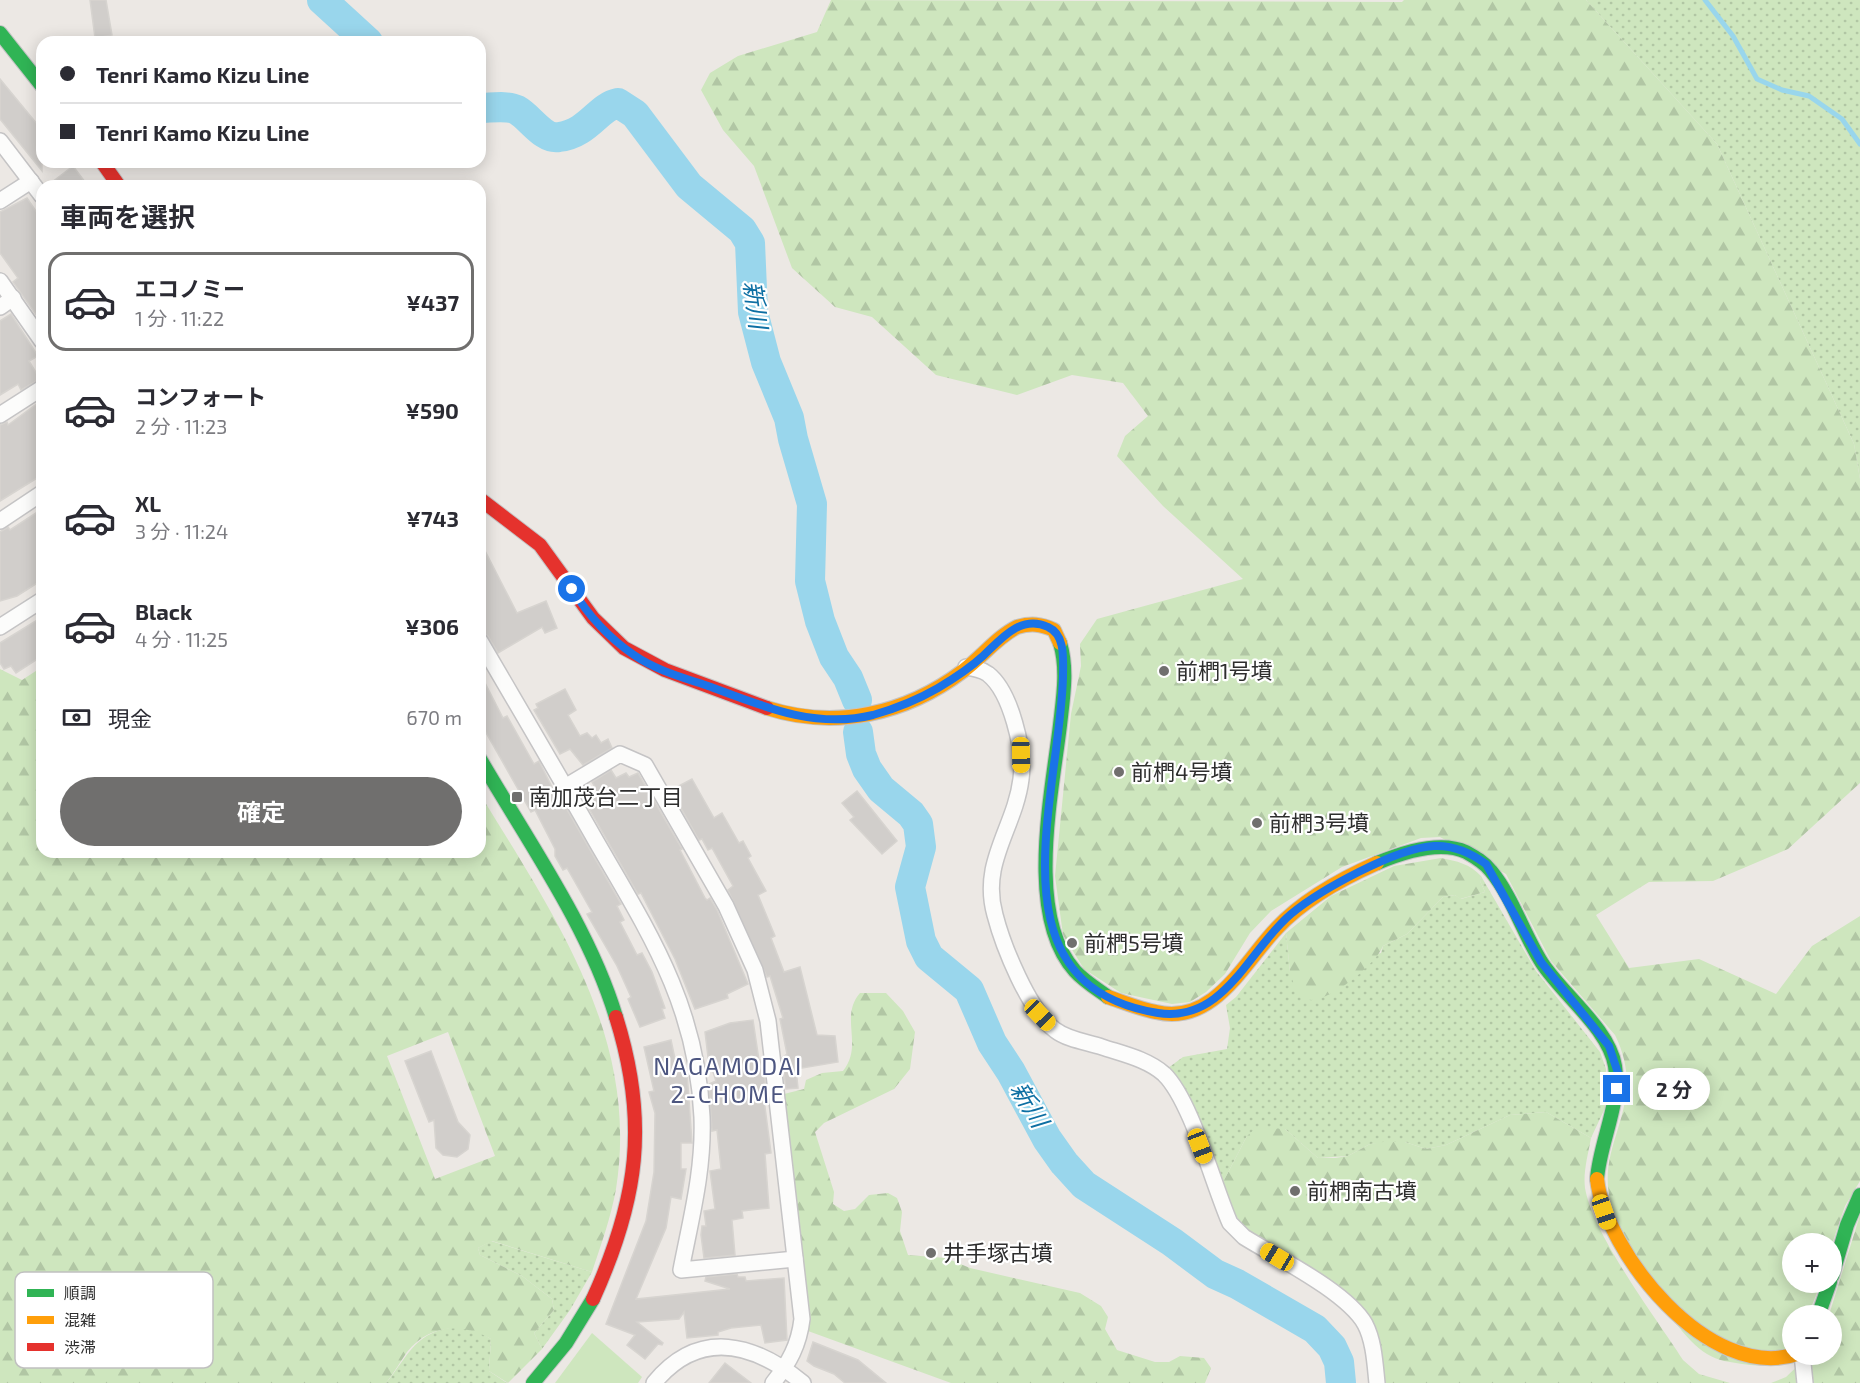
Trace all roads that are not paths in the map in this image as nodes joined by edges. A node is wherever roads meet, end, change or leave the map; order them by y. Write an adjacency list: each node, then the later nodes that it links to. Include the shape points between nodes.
1 (0, 33): 2 (main road)
2 (36, 78)
3 (0, 141): 4 (street)
4 (31, 181): 5 (street); 6 (street)
5 (36, 188)
6 (0, 201)
7 (0, 281): 8 (street)
8 (7, 302): 9 (street)
9 (36, 334)
10 (36, 392): 11 (street)
11 (0, 415)
12 (36, 497): 14 (street)
13 (486, 503): 18 (main road, via 521,526 545,551 583,606 625,649 668,672 748,702 820,720 872,715 938,688)
14 (0, 521)
15 (36, 604): 16 (street)
16 (0, 627)
17 (486, 651): 20 (street)
18 (966, 667): 24 (main road, via 999,639 1027,624 1047,626 1059,638 1064,654 1063,695 1049,826 1047,913 1057,945 1072,971 1102,996 1121,1004 1181,1014 1203,1006 1228,988 1265,939 1292,913 1339,882 1402,854 1419,848 1451,847 1486,864 1541,962 1609,1046 1615,1061 1616,1104 1598,1164 1599,1199 1621,1253); 33 (street, via 989,675 1014,718 1021,780 992,871 991,898 1001,935 1040,1015 1064,1035 1138,1058 1162,1073 1179,1094 1230,1222 1244,1237 1349,1305 1365,1323)
19 (486, 769): 29 (main road, via 603,981 623,1034 635,1099 634,1174 615,1257 584,1319)
20 (565, 787): 23 (street, via 620,754 645,765 737,926 755,970 768,1021); 23 (street, via 666,965 691,1038 700,1091 702,1145 696,1200 681,1270)
21 (1860, 1195): 22 (main road)
22 (1842, 1239)
23 (795, 1259): 27 (street, via 802,1320 797,1345)
24 (1666, 1323)
25 (1782, 1364): 28 (main road)
26 (1803, 1365): 34 (street)
27 (785, 1368): 30 (street, via 755,1352 717,1347 683,1358); 31 (street); 32 (street)
28 (1769, 1373)
29 (533, 1383)
30 (654, 1383)
31 (773, 1383)
32 (803, 1383)
33 (1377, 1383)
34 (1805, 1383)

